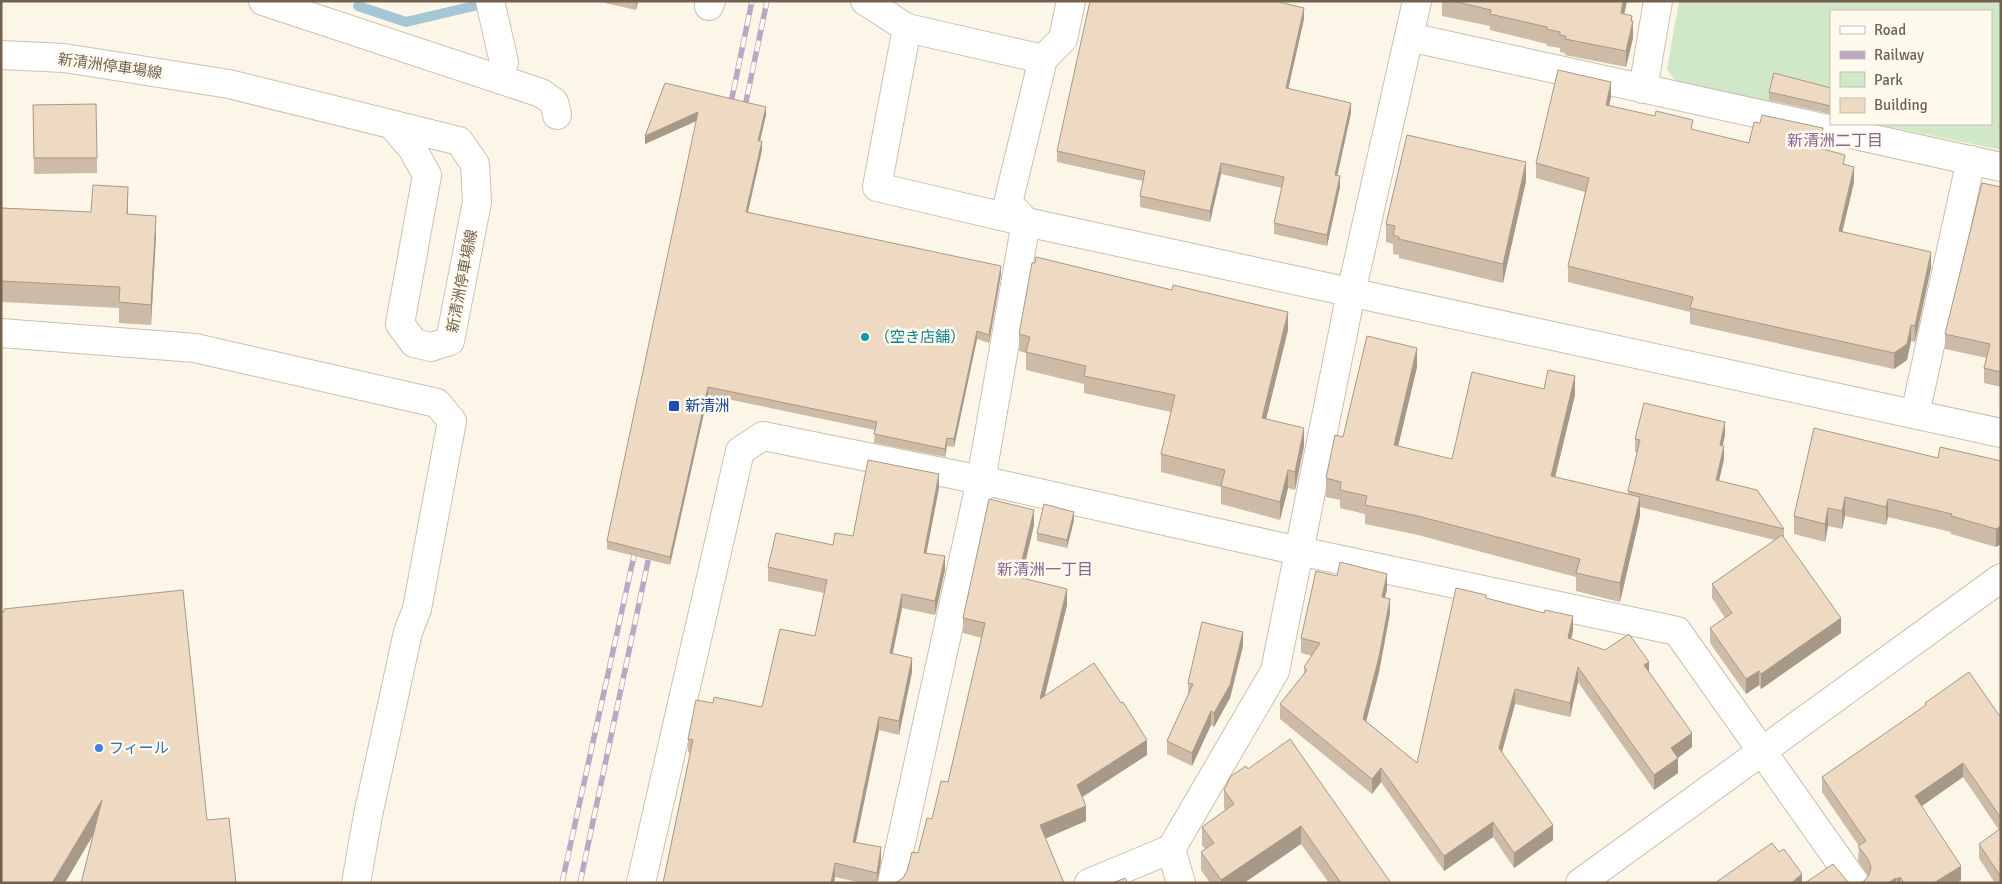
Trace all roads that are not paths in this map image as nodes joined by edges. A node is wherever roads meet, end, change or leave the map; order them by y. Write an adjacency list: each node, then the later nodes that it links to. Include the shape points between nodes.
1 (263, 1): 11 (street)
2 (490, 1): 11 (street, via 504,62)
3 (865, 1): 7 (street)
4 (1071, 1): 10 (street, via 1063,39)
5 (1417, 1): 8 (street)
6 (1658, 1): 12 (street)
7 (908, 28): 10 (street); 17 (street, via 877,187)
8 (1409, 38): 12 (street); 18 (street)
9 (1, 55): 14 (street, 新清洲停車場線, via 64,58 229,84)
10 (1043, 59): 17 (street, via 1008,203)
11 (500, 79): 13 (street, via 541,93 554,102)
12 (1643, 89): 15 (street)
13 (557, 116)
14 (393, 126): 14 (street, 新清洲停車場線, via 459,142 475,164 477,202 450,341 430,348 414,343 400,324 427,176 412,148)
15 (1972, 160): 16 (street); 20 (street)
16 (2001, 167)
17 (1026, 222): 18 (street); 22 (street)
18 (1352, 293): 20 (street); 23 (street)
19 (1, 332): 27 (street, via 195,348 437,403 452,421 417,609 408,632)
20 (1915, 414): 21 (street)
21 (2001, 433)
22 (981, 480): 23 (street); 28 (street, via 763,436 740,451); 29 (street)
23 (1299, 551): 25 (street, via 1677,631); 26 (street, via 1275,671)
24 (2001, 578): 25 (street)
25 (1762, 753): 32 (street); 33 (street)
26 (1171, 849): 30 (street); 31 (street)
27 (356, 883)
28 (641, 883)
29 (892, 883)
30 (1089, 883)
31 (1181, 883)
32 (1580, 883)
33 (1855, 883)

